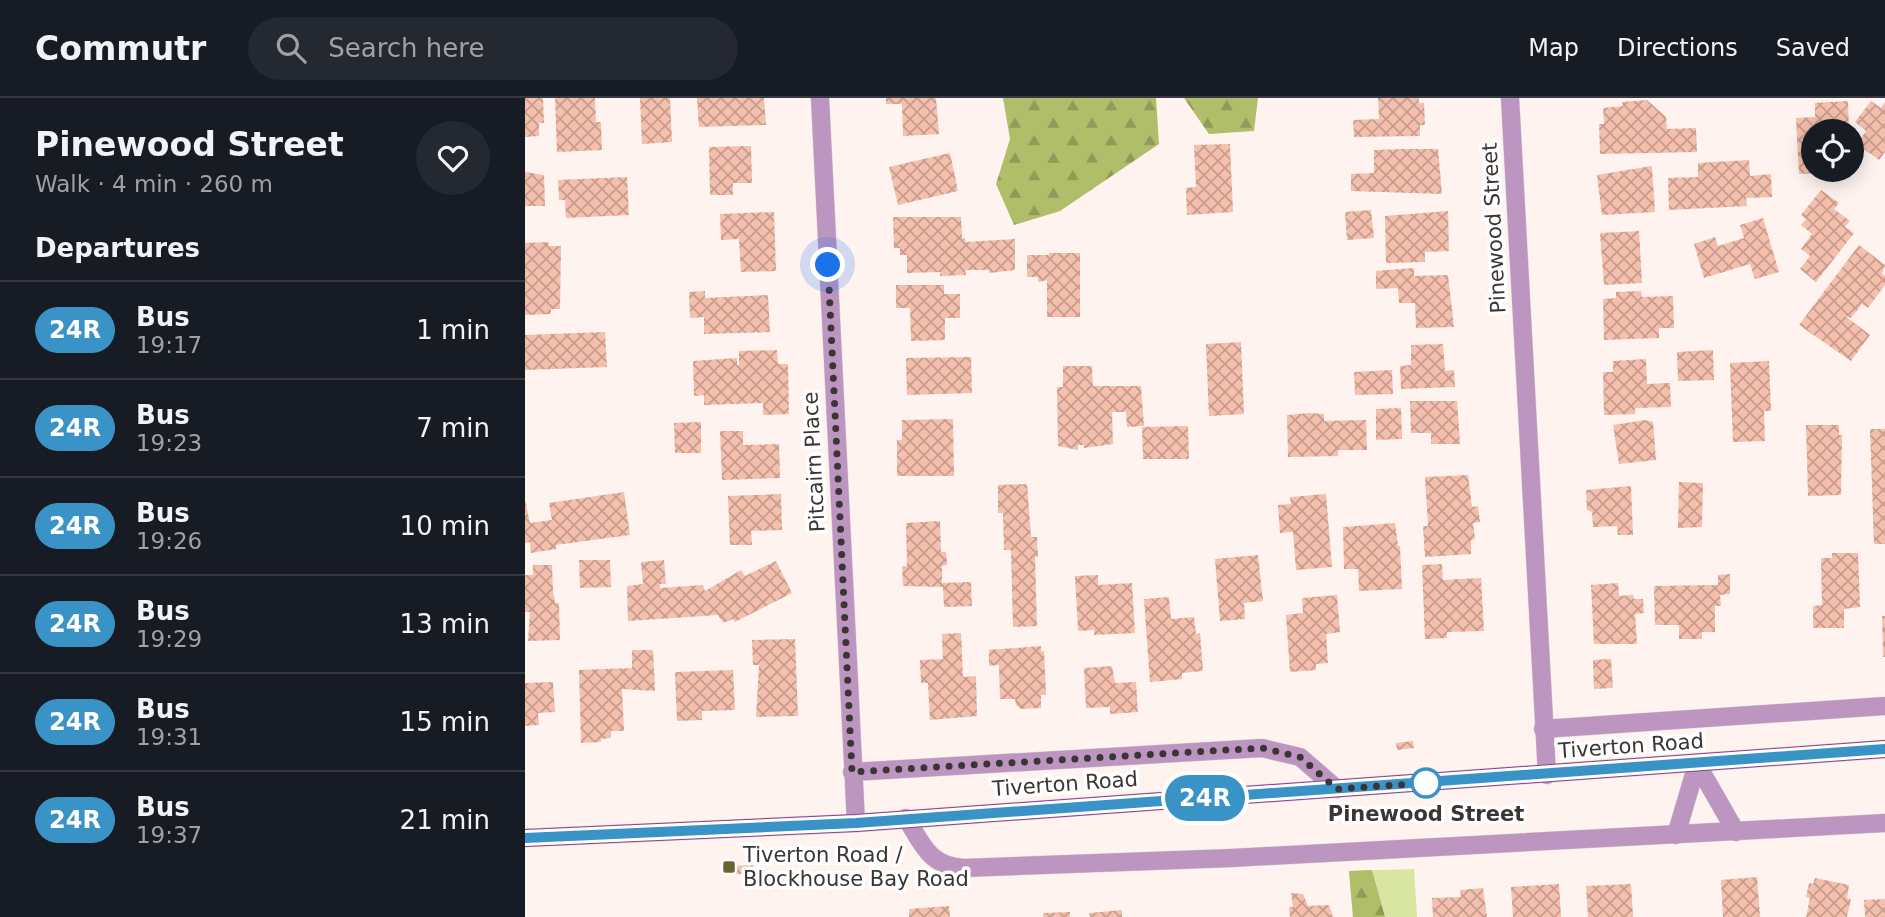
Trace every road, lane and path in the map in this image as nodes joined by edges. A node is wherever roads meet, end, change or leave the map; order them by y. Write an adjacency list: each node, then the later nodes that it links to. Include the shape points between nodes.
1 (820, 98): 7 (street, Pitcairn Place)
2 (1510, 98): 4 (street, Pinewood Street)
3 (1885, 706): 4 (street)
4 (1543, 729): 8 (street, Pinewood Street)
5 (1885, 749): 6 (main road, Tiverton Road)
6 (1697, 764): 8 (main road, Tiverton Road); 13 (street); 14 (street)
7 (852, 772): 9 (street, via 1262,748 1300,757); 11 (street, Pitcairn Place)
8 (1546, 775): 9 (main road, Tiverton Road)
9 (1337, 789): 10 (main road, Tiverton Road)
10 (906, 818): 11 (main road, Tiverton Road); 14 (street, via 935,861 964,868)
11 (856, 823): 15 (main road, Tiverton Road)
12 (1885, 823): 13 (street)
13 (1736, 832): 14 (street)
14 (1676, 835)
15 (530, 841)

